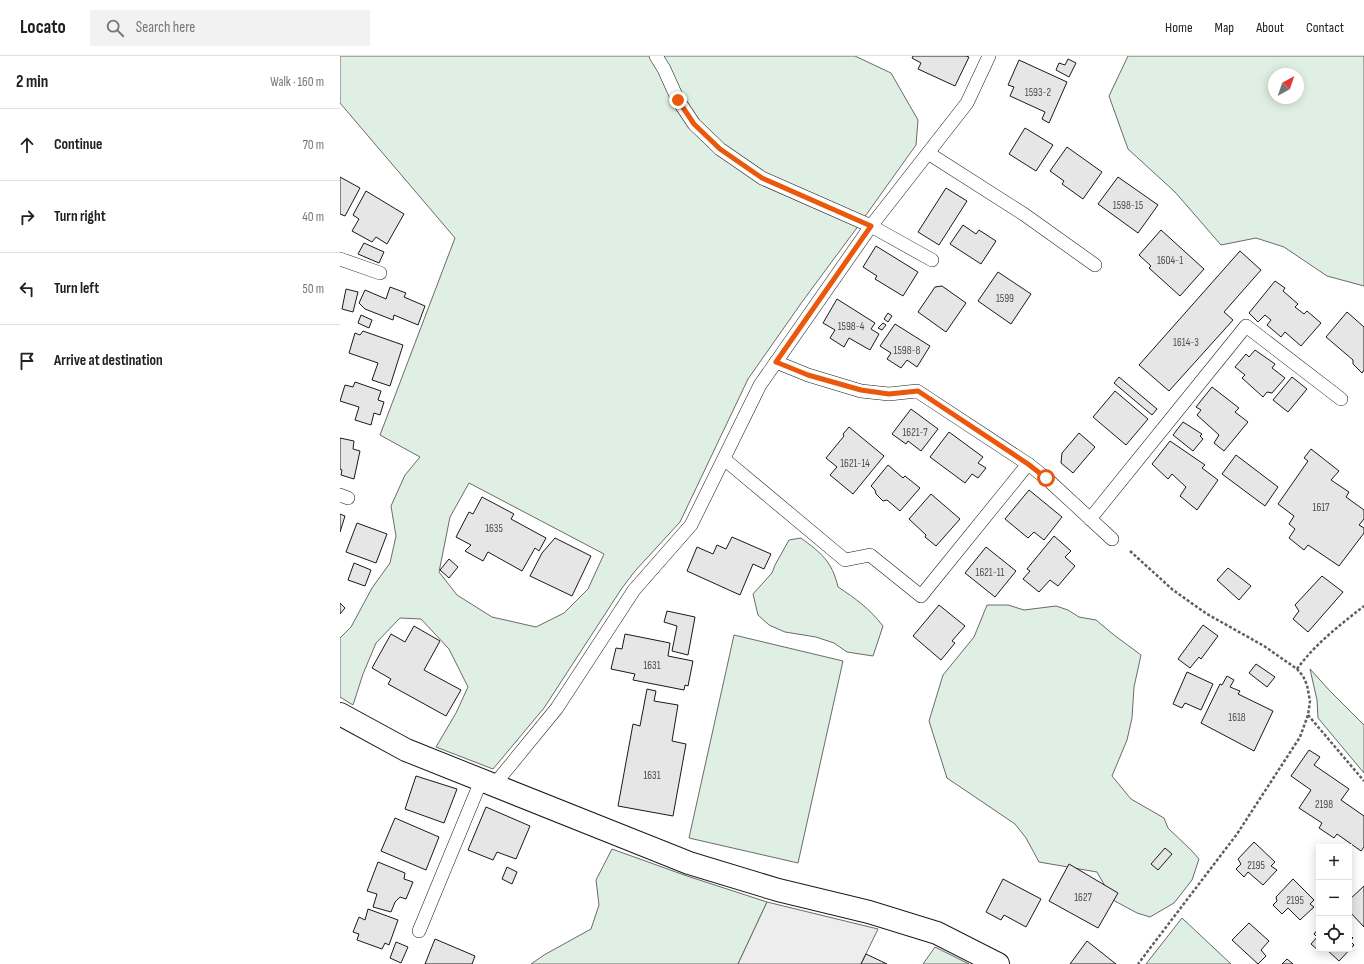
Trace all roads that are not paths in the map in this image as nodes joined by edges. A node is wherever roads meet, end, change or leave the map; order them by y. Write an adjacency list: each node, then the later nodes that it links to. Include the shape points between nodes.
1 (656, 56): 4 (lane, via 678,100 694,124 720,149 762,178)
2 (989, 56): 3 (lane, via 967,103)
3 (928, 153): 4 (lane); 7 (lane, via 1025,215)
4 (871, 226): 6 (lane); 9 (lane)
5 (340, 260): 8 (lane)
6 (932, 260)
7 (1095, 264)
8 (380, 273)
9 (776, 362): 11 (lane, via 760,385); 12 (lane, via 808,375 861,390 889,394 918,391)
10 (1341, 399): 13 (lane, via 1246,326)
11 (724, 459): 12 (lane, via 845,560 870,555 921,596); 16 (lane, via 691,525 634,590 557,708)
12 (1028, 464): 13 (lane)
13 (1090, 519): 14 (lane)
14 (1112, 539)
15 (340, 714): 16 (street, via 406,750)
16 (487, 783): 17 (lane); 18 (street, via 689,863 937,933)
17 (419, 931)
18 (998, 964)

